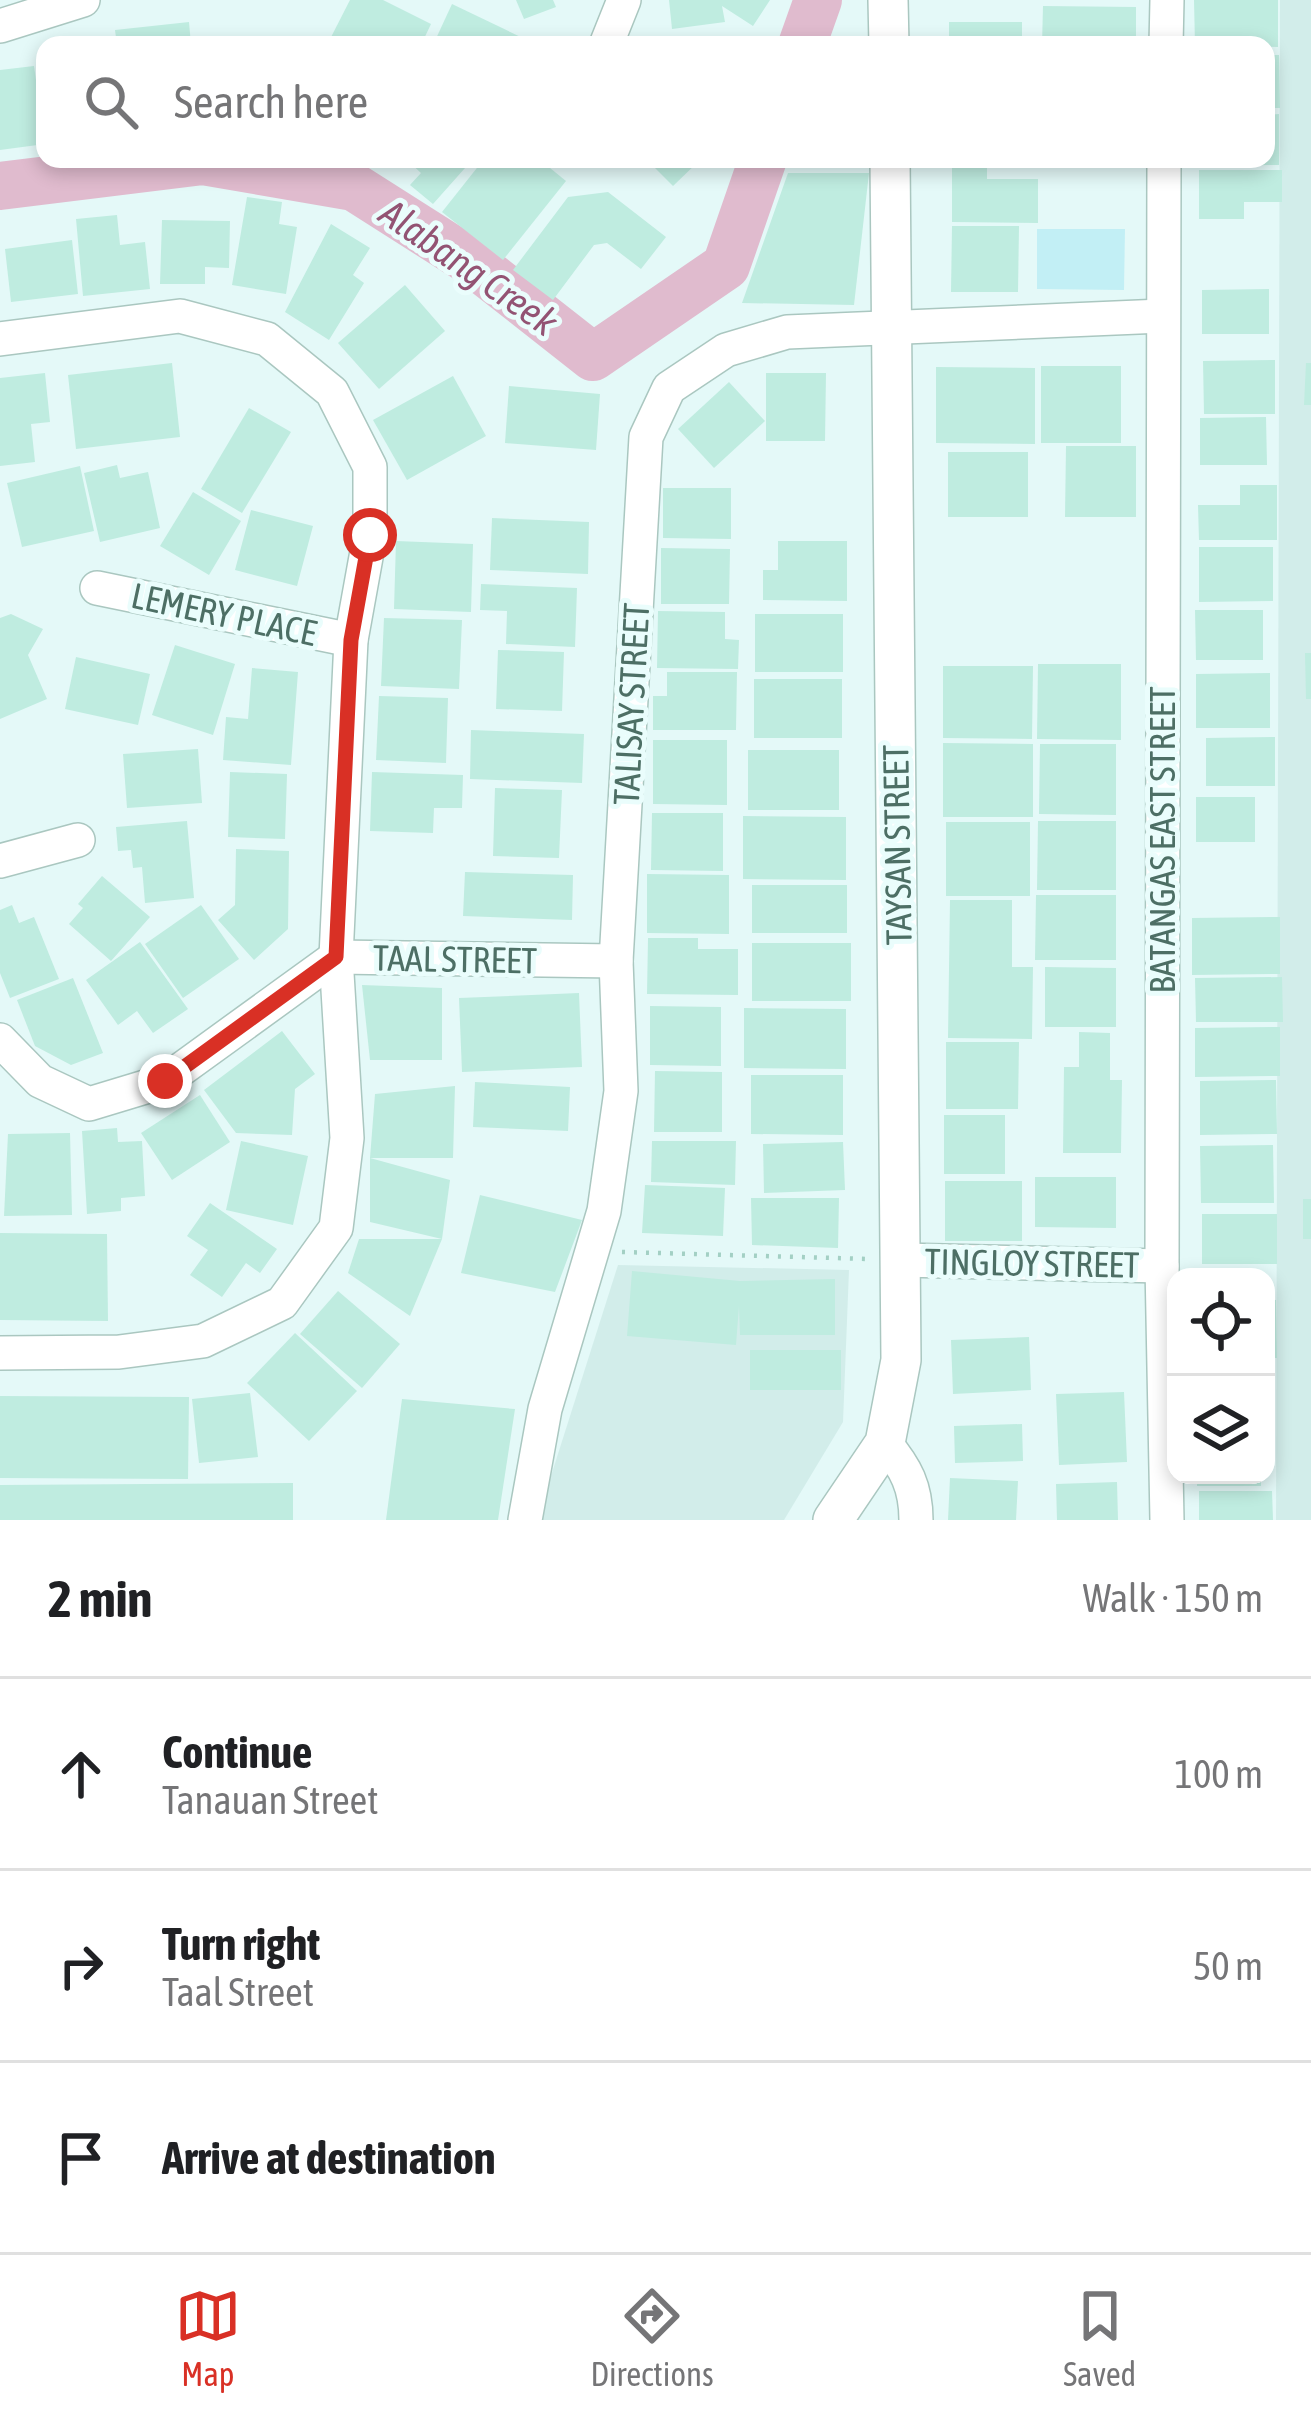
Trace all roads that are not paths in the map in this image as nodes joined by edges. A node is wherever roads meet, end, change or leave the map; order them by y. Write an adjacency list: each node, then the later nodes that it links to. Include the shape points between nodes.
1 (83, 0): 5 (street)
2 (624, 0): 6 (street)
3 (888, 0): 7 (street)
4 (1167, 0): 8 (street)
5 (0, 26)
6 (610, 36)
7 (889, 36)
8 (1166, 36)
9 (890, 168): 12 (street, TAYSAN STREET)
10 (1164, 168): 11 (street, BATANGAS EAST STREET)
11 (1162, 316): 12 (street, TALISAY STREET); 22 (street, BATANGAS EAST STREET)
12 (891, 326): 19 (street, TALISAY STREET, via 787,332 726,350 669,388 646,437); 21 (street, TAYSAN STREET)
13 (0, 339): 15 (street, via 180,316 267,339 332,392 370,467 370,535)
14 (97, 588): 15 (street, LEMERY PLACE)
15 (351, 640): 18 (street)
16 (78, 840): 17 (street)
17 (0, 862)
18 (336, 957): 19 (street, TAAL STREET); 20 (street, TAAL STREET, via 165,1081 89,1104 40,1081); 23 (street, via 347,1138 336,1228 282,1304 203,1341 119,1352)
19 (616, 961): 25 (street, TALISAY STREET, via 621,1091 604,1211 545,1408)
20 (0, 1040)
21 (902, 1260): 22 (street, TINGLOY STREET); 24 (street, TAYSAN STREET, via 901,1360)
22 (1162, 1266): 28 (street, BATANGAS EAST STREET)
23 (0, 1353)
24 (885, 1443): 26 (street); 27 (street, via 905,1467)
25 (524, 1520)
26 (833, 1520)
27 (916, 1520)
28 (1167, 1520)

